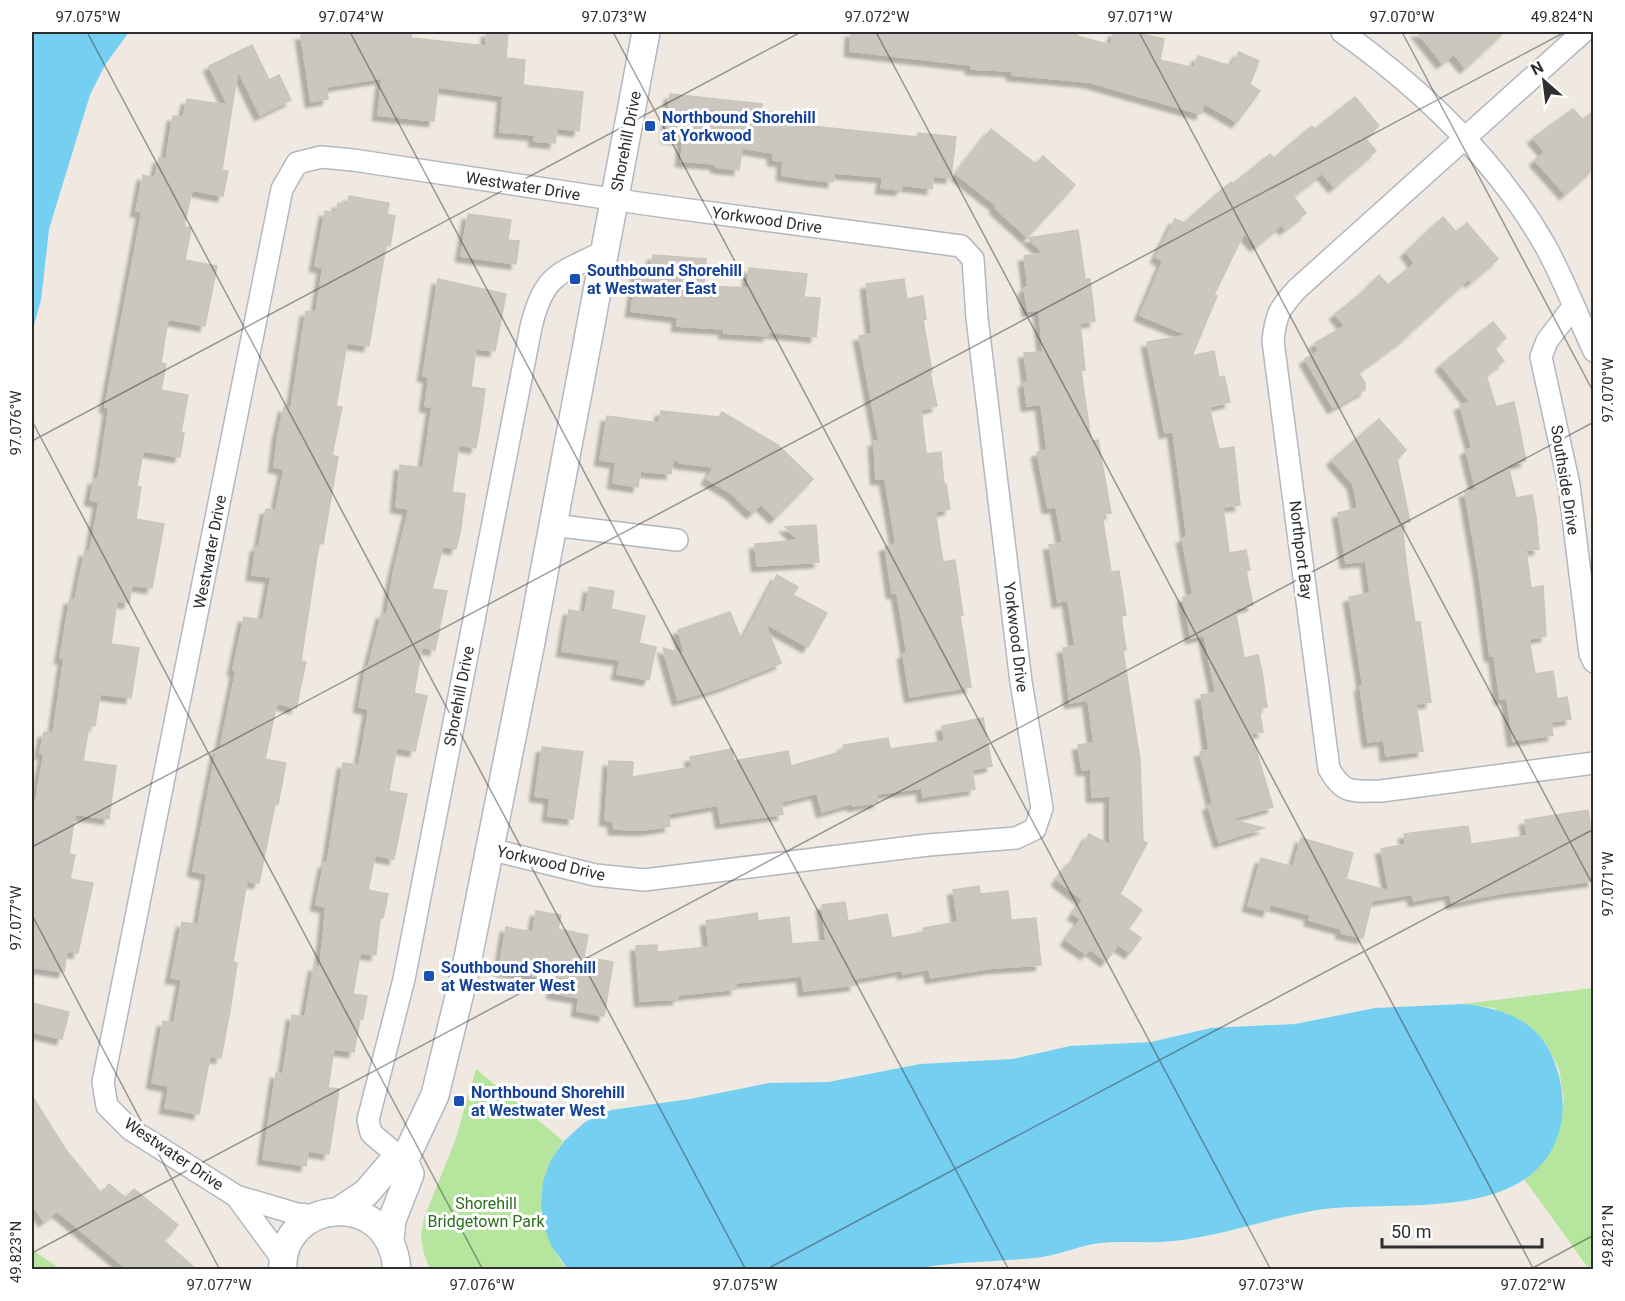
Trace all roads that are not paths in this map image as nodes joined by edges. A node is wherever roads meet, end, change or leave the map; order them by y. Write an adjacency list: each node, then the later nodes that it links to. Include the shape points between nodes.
1 (646, 32): 5 (street, Shorehill Drive)
2 (1342, 32): 4 (street, via 1384,62)
3 (1583, 32): 4 (street)
4 (1466, 136): 7 (street, via 1502,178 1546,248); 12 (street, Northport Bay, via 1297,289 1276,317 1274,341 1329,769 1339,786 1354,791 1381,791)
5 (614, 200): 6 (street, Shorehill Drive); 13 (street, Yorkwood Drive, via 961,246 973,259 1021,682 1042,808 1035,829 1016,838 644,880 596,875); 15 (street, Westwater Drive, via 321,157 297,163 282,189 103,1082 107,1106 130,1128)
6 (605, 251): 9 (street, Shorehill Drive); 14 (street, Shorehill Drive, via 545,285 531,327 404,978 368,1120 371,1133)
7 (1573, 307): 8 (street); 11 (street, Southside Drive, via 1547,341 1541,357 1569,485)
8 (1593, 351)
9 (552, 525): 10 (street); 13 (street, Shorehill Drive)
10 (677, 540)
11 (1593, 662)
12 (1593, 763)
13 (489, 849): 14 (street, Shorehill Drive, via 466,968 435,1095)
14 (404, 1161): 16 (street, via 390,1165 366,1193); 17 (street, Shorehill Drive, via 410,1174 392,1220)
15 (236, 1196): 16 (street, Westwater Drive, via 297,1214); 18 (street, Westwater Drive)
16 (328, 1213): 17 (street, via 356,1213 372,1220); 18 (street, via 299,1228 289,1243)
17 (390, 1240): 19 (street)
18 (283, 1265)
19 (397, 1269)

